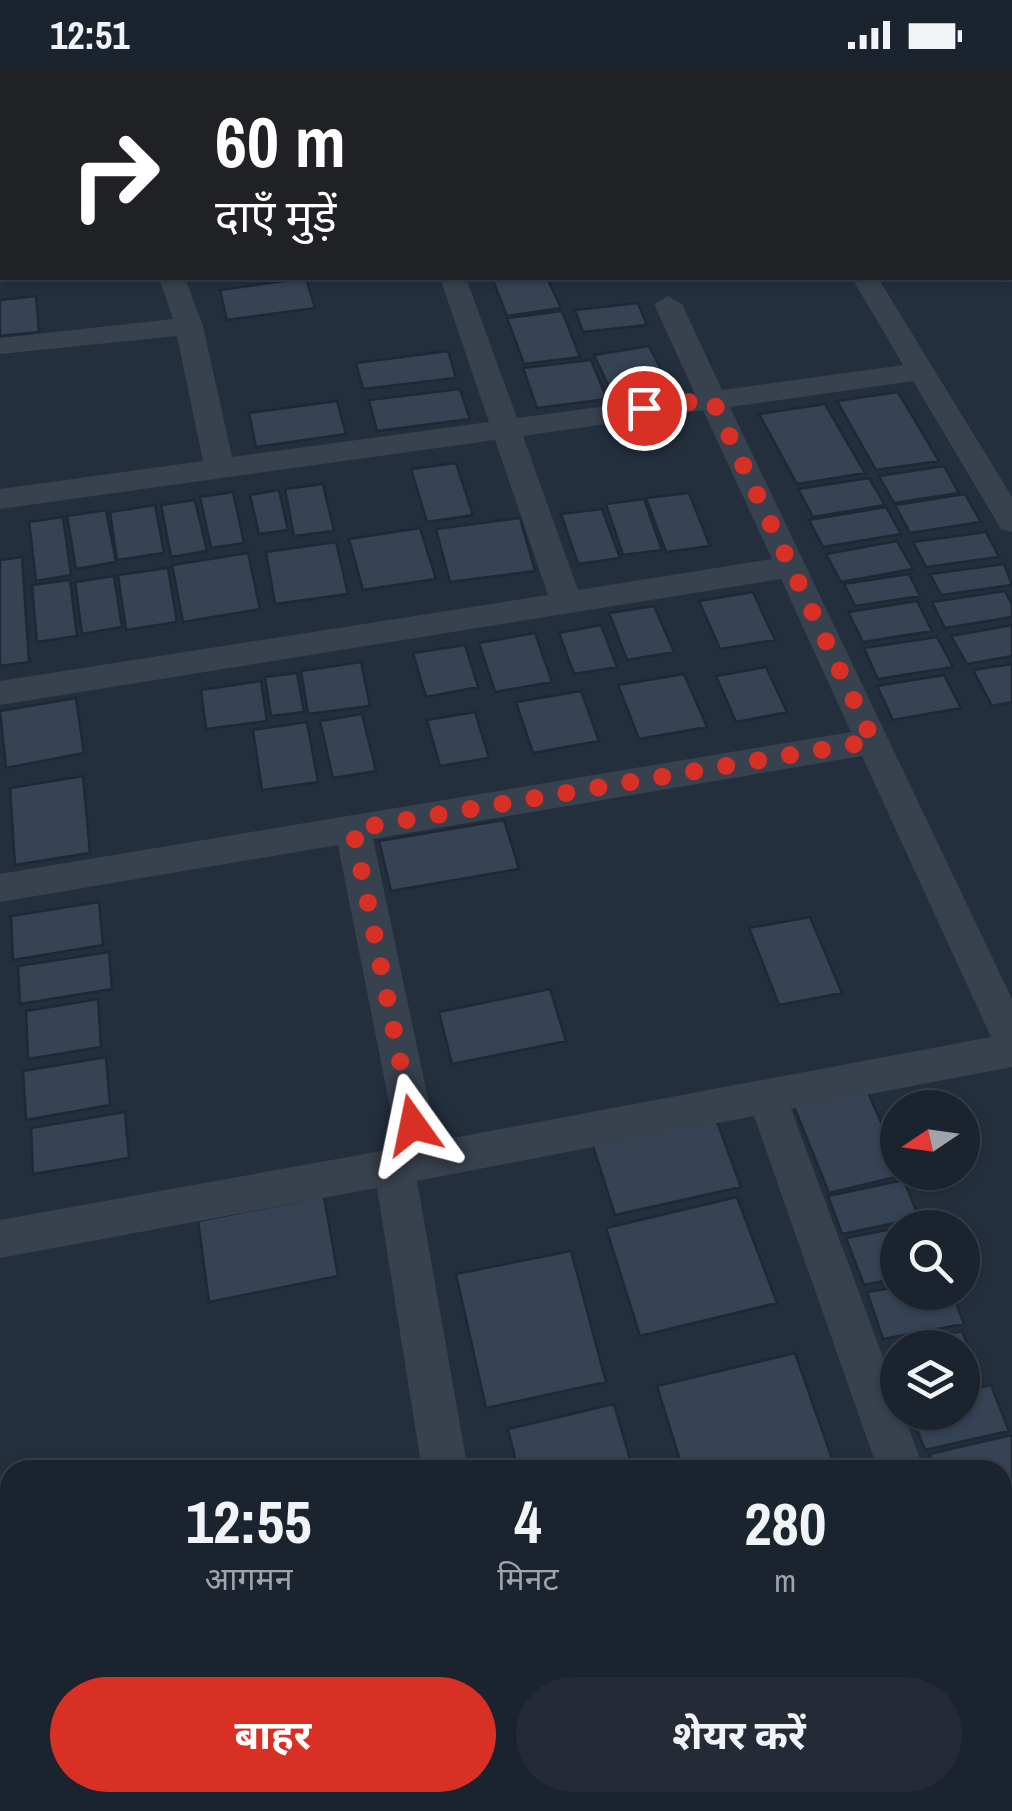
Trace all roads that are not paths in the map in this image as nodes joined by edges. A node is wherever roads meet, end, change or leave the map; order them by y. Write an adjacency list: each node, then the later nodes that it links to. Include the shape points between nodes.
1 (173, 280): 5 (street)
2 (453, 280): 9 (street)
3 (866, 280): 7 (street)
4 (668, 304): 8 (street)
5 (189, 326): 6 (street); 10 (street)
6 (0, 346)
7 (923, 371): 8 (street); 12 (street)
8 (712, 399): 9 (street); 13 (street)
9 (506, 428): 10 (street); 14 (street)
10 (219, 468): 11 (street)
11 (0, 498)
12 (1012, 522)
13 (791, 568): 14 (street); 16 (street)
14 (567, 603): 15 (street)
15 (0, 693)
16 (873, 741): 17 (street); 19 (street)
17 (353, 829): 18 (street); 22 (street)
18 (0, 888)
19 (1012, 1040)
20 (1012, 1050): 21 (street)
21 (766, 1095): 22 (street); 25 (street)
22 (408, 1164): 23 (street); 24 (street)
23 (0, 1239)
24 (445, 1460)
25 (897, 1460)

